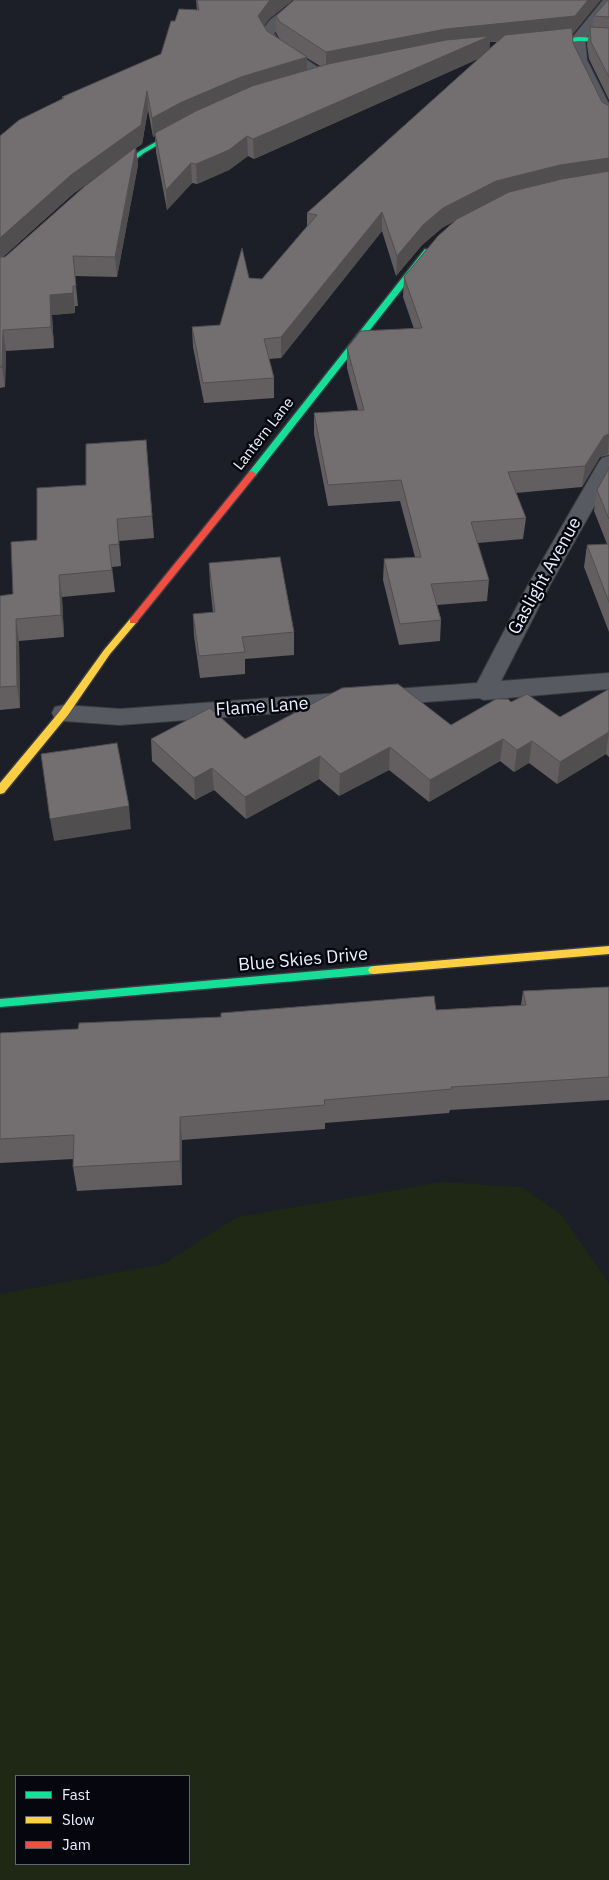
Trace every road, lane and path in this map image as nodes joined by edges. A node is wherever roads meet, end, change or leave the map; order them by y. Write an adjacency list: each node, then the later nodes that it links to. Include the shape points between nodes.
1 (304, 0): 6 (street, via 267,33 273,44)
2 (609, 2): 3 (street)
3 (578, 39): 4 (street); 5 (street); 8 (street, via 580,60)
4 (609, 40)
5 (520, 46)
6 (327, 76): 7 (street)
7 (305, 82)
8 (609, 120)
9 (198, 121): 10 (street, via 142,152)
10 (101, 184)
11 (436, 244): 15 (street, Lantern Lane, via 107,652)
12 (609, 462): 14 (street, Gaslight Avenue, via 539,585)
13 (609, 681): 14 (street, Flame Lane)
14 (484, 692): 15 (street, Flame Lane, via 120,717)
15 (64, 713): 16 (street, Lantern Lane)
16 (0, 790)
17 (609, 950): 18 (street, Blue Skies Drive)
18 (0, 1004)

